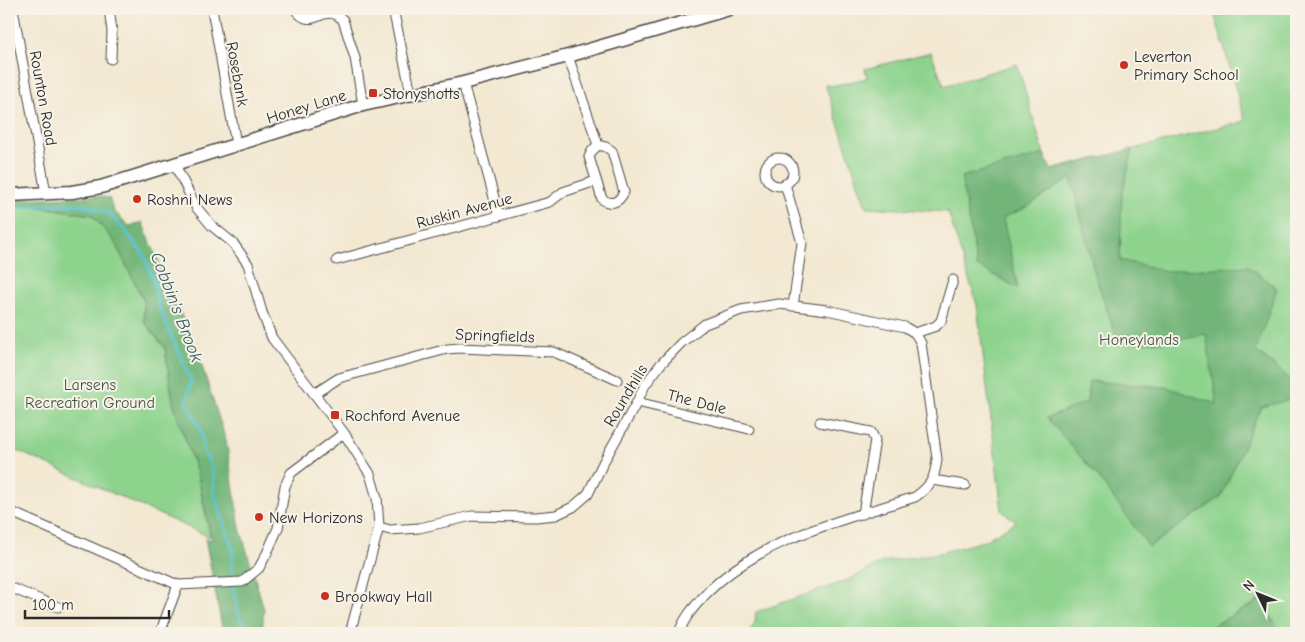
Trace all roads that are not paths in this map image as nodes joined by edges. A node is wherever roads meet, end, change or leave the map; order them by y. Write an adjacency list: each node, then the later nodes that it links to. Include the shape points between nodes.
1 (13, 9): 17 (street, Rounton Road)
2 (109, 9): 8 (street)
3 (212, 9): 12 (street, Rosebank)
4 (295, 9): 11 (street, via 305,18 323,10 336,11 343,20 355,58)
5 (393, 9): 10 (street)
6 (728, 9): 7 (street, Honey Lane)
7 (568, 56): 9 (street, Honey Lane); 13 (street)
8 (111, 59)
9 (463, 83): 10 (street, Honey Lane); 19 (street)
10 (411, 93): 11 (street, Honey Lane)
11 (363, 105): 12 (street, Honey Lane)
12 (236, 144): 14 (street, Honey Lane)
13 (598, 145): 15 (street, via 589,158); 15 (street, via 612,151 624,192 621,198 607,203 602,199)
14 (177, 164): 17 (street, Honey Lane, via 101,187); 25 (street, via 196,207 233,243 248,264 272,338)
15 (596, 181): 19 (street, Ruskin Avenue, via 563,192 550,202)
16 (785, 184): 22 (street, via 802,243)
17 (46, 193): 18 (street, Honey Lane)
18 (9, 195)
19 (499, 216): 20 (street, Ruskin Avenue)
20 (337, 260)
21 (954, 280): 23 (street, via 941,321)
22 (793, 306): 23 (street, Roundhills, via 905,327); 26 (street, Roundhills, via 779,304 741,310 705,324 660,366 644,385)
23 (915, 333): 30 (street, via 921,343 937,459)
24 (617, 380): 25 (street, Springfields, via 554,352 460,348 338,378)
25 (314, 394): 29 (street)
26 (637, 402): 28 (street, The Dale); 34 (street, Roundhills, via 588,494 573,507 556,515 472,516 419,528 390,530)
27 (820, 422): 33 (street, via 871,432 875,440)
28 (749, 429)
29 (344, 433): 34 (street, via 370,474 377,498); 35 (street, via 291,473 285,486 278,528 260,568 242,582)
30 (932, 480): 31 (street); 33 (street, via 927,489 915,497)
31 (965, 486)
32 (9, 512): 35 (street)
33 (863, 514): 40 (street, via 804,533 744,562 688,613)
34 (379, 527): 39 (street)
35 (178, 585): 38 (street)
36 (9, 587): 37 (street)
37 (58, 607)
38 (160, 633)
39 (350, 633)
40 (679, 633)

